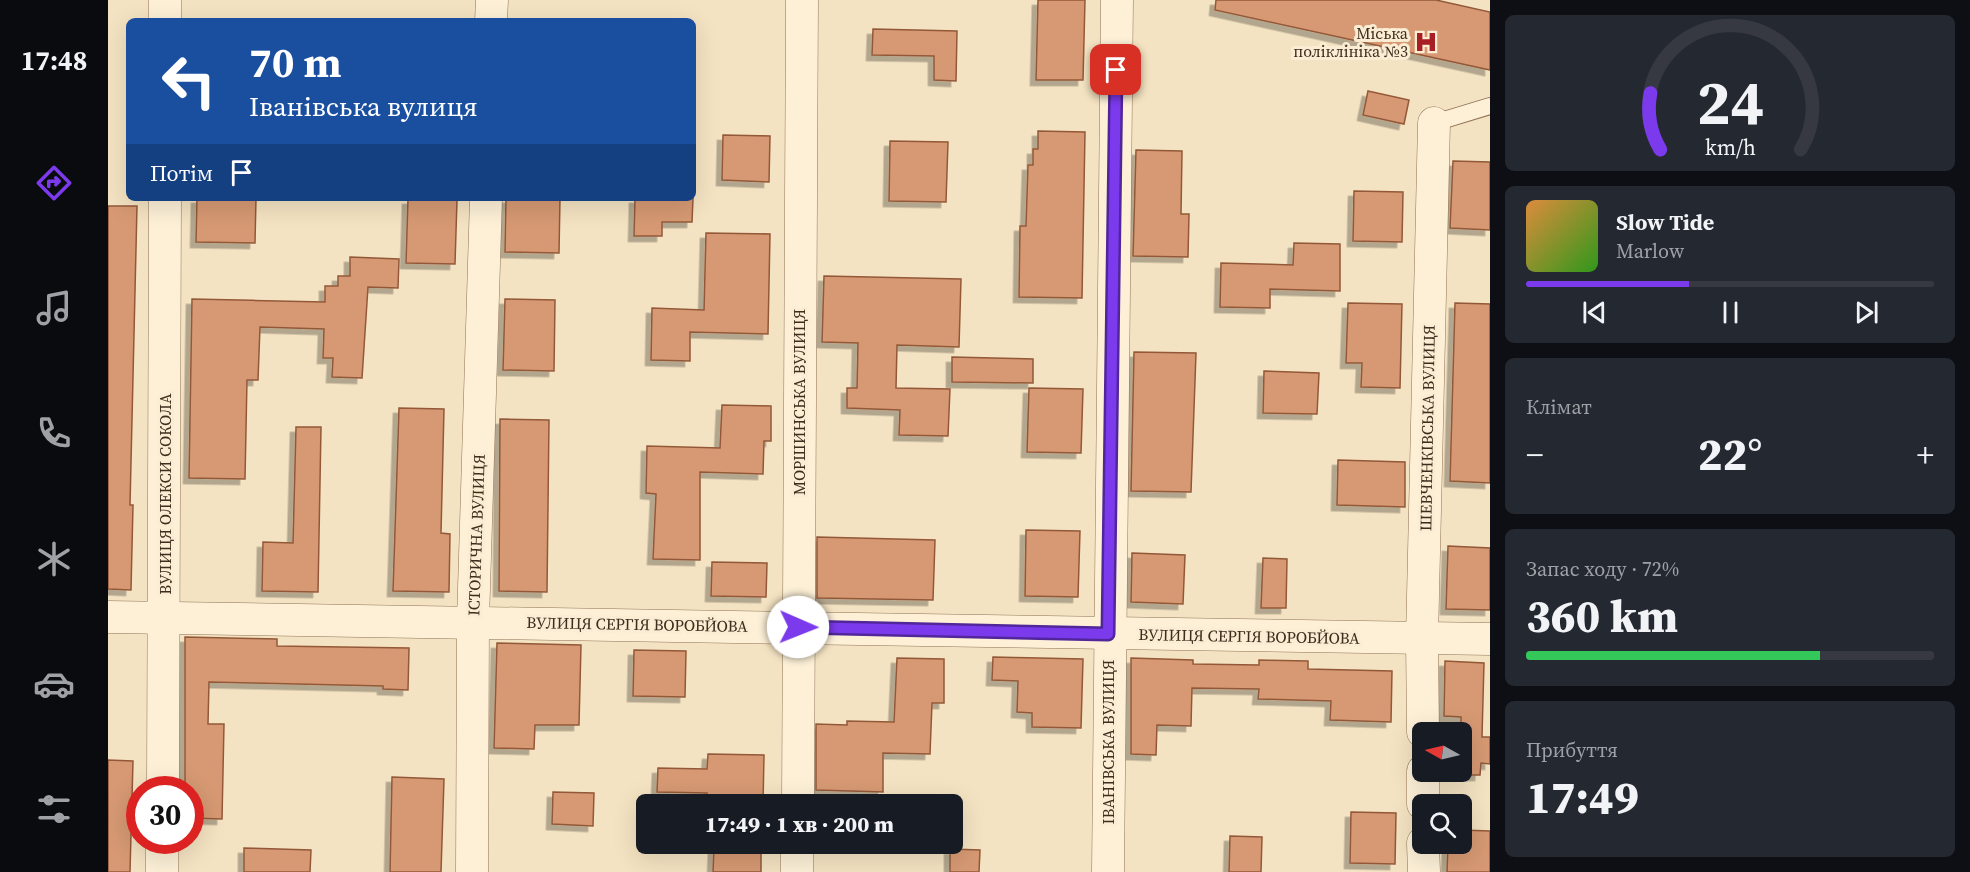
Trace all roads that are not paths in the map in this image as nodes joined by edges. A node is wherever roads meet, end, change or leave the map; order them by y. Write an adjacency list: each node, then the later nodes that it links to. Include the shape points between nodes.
1 (165, 0): 5 (street)
2 (492, 0): 6 (street)
3 (802, 0): 14 (street, МОРШИНСЬКА ВУЛИЦЯ)
4 (1117, 0): 15 (street, ІВАНІВСЬКА ВУЛИЦЯ)
5 (165, 18)
6 (491, 18)
7 (1490, 106): 8 (lane)
8 (1434, 123): 16 (street, ШЕВЧЕНКІВСЬКА ВУЛИЦЯ)
9 (165, 201): 12 (street, ВУЛИЦЯ ОЛЕКСИ СОКОЛА)
10 (486, 201): 13 (street, ІСТОРИЧНА ВУЛИЦЯ)
11 (108, 617): 12 (street, ВУЛИЦЯ СЕРГІЯ ВОРОБЙОВА)
12 (165, 618): 13 (street, ВУЛИЦЯ СЕРГІЯ ВОРОБЙОВА); 19 (street, ВУЛИЦЯ ОЛЕКСИ СОКОЛА)
13 (473, 621): 14 (street, ВУЛИЦЯ СЕРГІЯ ВОРОБЙОВА); 25 (street, ІСТОРИЧНА ВУЛИЦЯ)
14 (798, 627): 15 (street, ВУЛИЦЯ СЕРГІЯ ВОРОБЙОВА); 20 (street, МОРШИНСЬКА ВУЛИЦЯ)
15 (1108, 634): 16 (street, ВУЛИЦЯ СЕРГІЯ ВОРОБЙОВА); 27 (street, ІВАНІВСЬКА ВУЛИЦЯ)
16 (1422, 639): 17 (street, ВУЛИЦЯ СЕРГІЯ ВОРОБЙОВА); 18 (street, ШЕВЧЕНКІВСЬКА ВУЛИЦЯ)
17 (1490, 639)
18 (1423, 722)
19 (163, 776)
20 (798, 794)
21 (162, 854): 24 (street)
22 (797, 854): 26 (street)
23 (1423, 854): 28 (street)
24 (162, 872)
25 (472, 872)
26 (797, 872)
27 (1108, 872)
28 (1424, 872)

